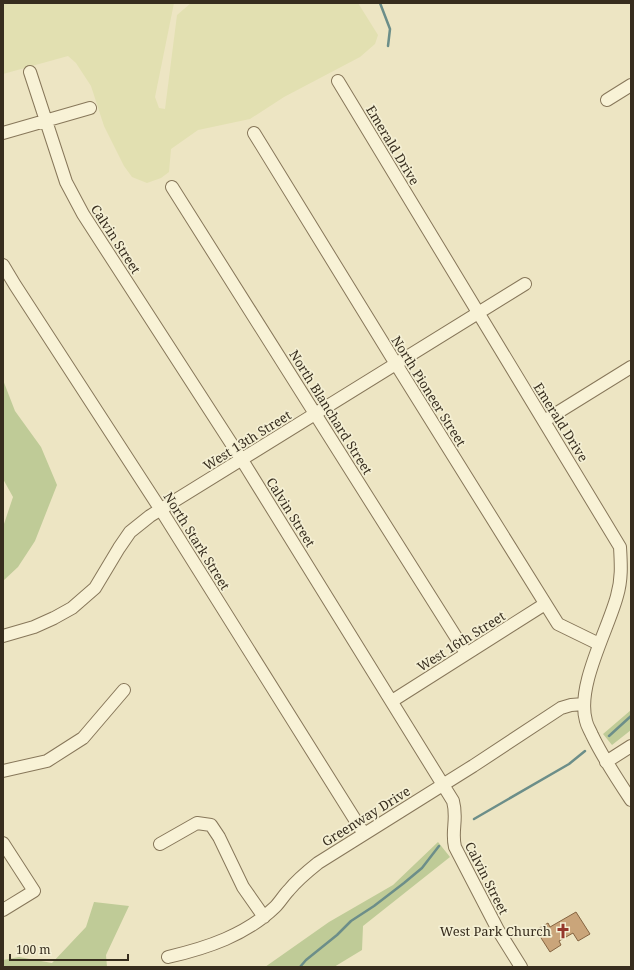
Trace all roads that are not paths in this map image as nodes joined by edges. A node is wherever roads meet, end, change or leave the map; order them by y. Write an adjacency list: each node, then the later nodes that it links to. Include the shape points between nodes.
1 (30, 72): 6 (street, Calvin Street)
2 (338, 81): 12 (street, Emerald Drive)
3 (631, 84): 4 (street)
4 (607, 100)
5 (90, 108): 6 (street)
6 (45, 121): 7 (street); 17 (street, Calvin Street, via 66,182 83,214)
7 (3, 133)
8 (254, 133): 13 (street, North Pioneer Street)
9 (172, 187): 15 (street, North Blanchard Street)
10 (3, 265): 18 (street, North Stark Street)
11 (525, 284): 12 (street, West 13th Street)
12 (478, 314): 13 (street, West 13th Street); 16 (street, Emerald Drive)
13 (396, 364): 15 (street, West 13th Street); 19 (street, North Pioneer Street)
14 (631, 366): 16 (street)
15 (316, 414): 17 (street, West 13th Street); 22 (street, North Blanchard Street)
16 (544, 421): 21 (street, Emerald Drive, via 620,548 621,578)
17 (242, 460): 18 (street, West 13th Street); 24 (street, Calvin Street)
18 (161, 510): 20 (street, West 13th Street, via 130,532 95,588 72,608 34,627); 31 (street, North Stark Street)
19 (545, 604): 21 (street, North Pioneer Street, via 558,624); 22 (street, West 16th Street)
20 (3, 636)
21 (599, 644): 25 (street, Emerald Drive)
22 (466, 653): 24 (street, West 16th Street)
23 (124, 690): 28 (street, via 82,738 47,762)
24 (392, 701): 29 (street, Calvin Street)
25 (584, 704): 27 (street, Emerald Drive, via 586,721); 29 (street, Greenway Drive, via 561,708)
26 (631, 746): 27 (street)
27 (606, 762): 30 (street, Emerald Drive)
28 (3, 771)
29 (442, 784): 31 (street, Greenway Drive); 37 (street, Calvin Street, via 456,810 453,839 455,847 498,930)
30 (631, 800)
31 (364, 834): 35 (street, Greenway Drive, via 301,877)
32 (3, 843): 34 (street, via 34,891)
33 (160, 844): 35 (street, via 197,823 211,825 243,887)
34 (3, 910)
35 (264, 917): 36 (street, Greenway Drive, via 236,935 197,950)
36 (168, 957)
37 (521, 967)

